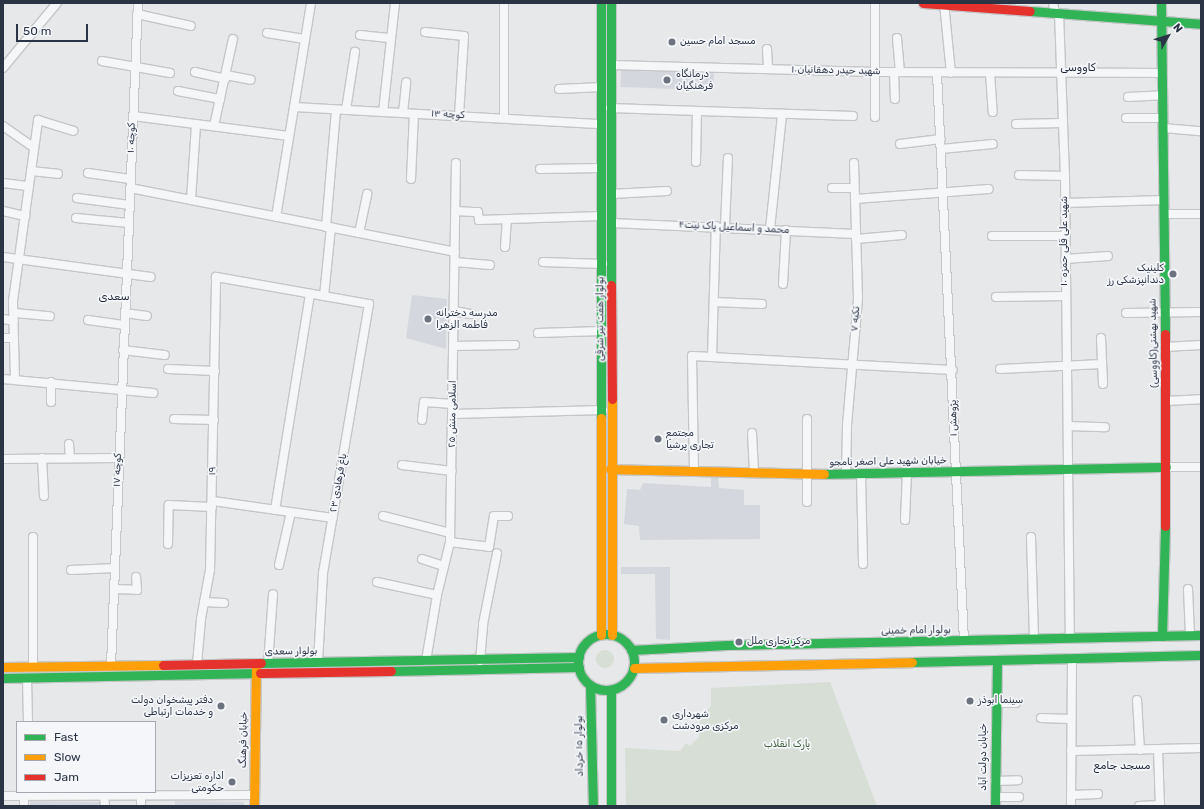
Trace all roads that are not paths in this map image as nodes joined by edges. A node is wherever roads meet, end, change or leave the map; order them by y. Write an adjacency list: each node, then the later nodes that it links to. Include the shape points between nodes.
1 (57, 3): 30 (street)
2 (138, 3): 15 (street, کوچه ۱۰)
3 (311, 3): 22 (street)
4 (395, 3): 23 (street)
5 (504, 3): 65 (street)
6 (601, 3): 45 (main road, بولوار هفت تیر شرقی)
7 (611, 3): 29 (main road, بولوار هفت تیر شرقی)
8 (875, 3): 34 (street)
9 (923, 3): 12 (main road)
10 (1053, 3): 14 (street, شهید علی قلی حمزه ۱۰)
11 (1161, 3): 16 (main road, شهید بهشتی(کاووسی))
12 (944, 4): 13 (main road); 40 (street)
13 (994, 6): 14 (main road)
14 (1057, 13): 16 (main road); 37 (street, شهید علی قلی حمزه ۱۰)
15 (137, 14): 18 (street); 31 (street, کوچه ۱۰)
16 (1162, 21): 17 (main road); 41 (main road, شهید بهشتی(کاووسی))
17 (1201, 24)
18 (191, 26)
19 (425, 32): 63 (street, via 464,36)
20 (267, 33): 22 (street)
21 (360, 35): 23 (street)
22 (305, 38): 52 (street)
23 (391, 38): 56 (street)
24 (897, 38): 35 (street)
25 (233, 39): 42 (street)
26 (767, 49): 32 (street)
27 (355, 52): 55 (street)
28 (102, 61): 31 (street)
29 (611, 65): 32 (street, شهید حیدر دهقانیان۱۰); 53 (main road, بولوار هفت تیر شرقی)
30 (3, 67)
31 (135, 67): 38 (street); 62 (street, کوچه ۱۰)
32 (768, 69): 34 (street, شهید حیدر دهقانیان۱۰)
33 (195, 72): 42 (street)
34 (875, 72): 35 (street, شهید حیدر دهقانیان۱۰); 66 (street)
35 (897, 72): 39 (street, شهید حیدر دهقانیان۱۰); 51 (street)
36 (990, 72): 37 (street, شهید حیدر دهقانیان۱۰); 40 (street, شهید حیدر دهقانیان۱۰); 58 (street)
37 (1061, 72): 41 (street, شهید حیدر دهقانیان۱۰); 69 (street, شهید علی قلی حمزه ۱۰)
38 (170, 73)
39 (937, 73): 40 (street, شهید حیدر دهقانیان۱۰); 79 (street, پژوهش ۱)
40 (951, 73)
41 (1163, 73): 48 (main road, شهید بهشتی(کاووسی))
42 (225, 77): 43 (street); 50 (street)
43 (251, 80)
44 (406, 82): 59 (street)
45 (602, 87): 46 (street); 71 (main road, بولوار هفت تیر شرقی)
46 (559, 89)
47 (178, 91): 50 (street)
48 (1163, 95): 49 (street); 68 (main road, شهید بهشتی(کاووسی))
49 (1128, 97)
50 (220, 99): 74 (street)
51 (895, 99)
52 (294, 107): 54 (street, کوچه ۱۳); 78 (street)
53 (610, 108): 57 (street); 105 (main road, بولوار هفت تیر شرقی)
54 (336, 110): 55 (street, کوچه ۱۳); 126 (street)
55 (346, 110): 56 (street, کوچه ۱۳)
56 (383, 112): 59 (street, کوچه ۱۳)
57 (697, 112): 61 (street); 85 (street)
58 (993, 112)
59 (403, 113): 60 (street, کوچه ۱۳)
60 (414, 114): 63 (street, کوچه ۱۳); 96 (street)
61 (782, 114): 64 (street); 127 (street)
62 (133, 116): 70 (street); 95 (street, کوچه ۱۰)
63 (459, 116): 65 (street, کوچه ۱۳)
64 (853, 116)
65 (504, 118): 71 (street, کوچه ۱۳)
66 (875, 118)
67 (1126, 118): 68 (street)
68 (1163, 118): 75 (main road, شهید بهشتی(کاووسی))
69 (1063, 123): 72 (street); 94 (street, شهید علی قلی حمزه ۱۰)
70 (196, 124): 74 (street); 108 (street)
71 (602, 124): 88 (main road, بولوار هفت تیر شرقی)
72 (1016, 124)
73 (3, 126): 82 (street)
74 (214, 126): 78 (street)
75 (1163, 128): 77 (street); 110 (main road, شهید بهشتی(کاووسی))
76 (73, 131): 82 (street, via 38,120)
77 (1201, 131)
78 (289, 136): 119 (street)
79 (941, 139): 80 (street); 83 (street, پژوهش ۱)
80 (900, 144)
81 (993, 144): 83 (street)
82 (34, 148): 90 (street)
83 (942, 150): 106 (street, پژوهش ۱)
84 (728, 158): 125 (street)
85 (696, 162)
86 (854, 163): 101 (street, تکیه ۷)
87 (456, 164): 114 (street, اسلامی منش ۲۵)
88 (602, 168): 89 (street); 118 (main road, بولوار هفت تیر شرقی)
89 (540, 169)
90 (31, 171): 92 (street); 98 (street)
91 (88, 173): 95 (street)
92 (58, 174)
93 (1019, 175): 94 (street)
94 (1065, 176): 111 (street, شهید علی قلی حمزه ۱۰)
95 (130, 179): 99 (street, کوچه ۱۰)
96 (411, 179)
97 (3, 183): 98 (street)
98 (29, 186): 117 (street)
99 (130, 188): 108 (street); 112 (street, کوچه ۱۰)
100 (832, 188): 101 (street)
101 (854, 188): 109 (street, تکیه ۷)
102 (989, 189): 106 (street)
103 (666, 191): 105 (street)
104 (367, 194): 129 (street)
105 (611, 194): 123 (main road, بولوار هفت تیر شرقی)
106 (944, 194): 109 (street); 182 (street, پژوهش ۱)
107 (77, 198): 112 (street)
108 (191, 200): 119 (street)
109 (855, 200): 131 (street, تکیه ۷)
110 (1164, 200): 111 (street); 115 (main road, شهید بهشتی(کاووسی))
111 (1065, 203): 133 (street, شهید علی قلی حمزه ۱۰)
112 (130, 205): 122 (street, کوچه ۱۰)
113 (3, 211): 117 (street)
114 (456, 211): 121 (street, via 478,212 479,220); 135 (street, اسلامی منش ۲۵)
115 (1164, 214): 116 (street); 155 (main road, شهید بهشتی(کاووسی))
116 (1201, 214)
117 (25, 216): 139 (street)
118 (602, 216): 121 (street); 142 (main road, بولوار هفت تیر شرقی)
119 (276, 217): 126 (street)
120 (76, 218): 122 (street)
121 (507, 219): 134 (street)
122 (129, 223): 144 (street, کوچه ۱۰)
123 (611, 223): 124 (street, محمد و اسماعیل پاک نیت۴); 146 (main road, بولوار هفت تیر شرقی)
124 (716, 226): 125 (street, محمد و اسماعیل پاک نیت۴); 152 (street)
125 (725, 226): 127 (street, محمد و اسماعیل پاک نیت۴)
126 (328, 227): 129 (street); 149 (street)
127 (770, 229): 128 (street, محمد و اسماعیل پاک نیت۴)
128 (786, 230): 131 (street, محمد و اسماعیل پاک نیت۴); 147 (street)
129 (359, 233): 135 (street)
130 (902, 235): 131 (street, محمد و اسماعیل پاک نیت۴)
131 (856, 236): 179 (street, تکیه ۷, via 858,298)
132 (992, 236): 133 (street)
133 (1065, 236): 138 (street, شهید علی قلی حمزه ۱۰)
134 (505, 247)
135 (455, 252): 140 (street, اسلامی منش ۲۵)
136 (1108, 256): 138 (street)
137 (3, 257): 139 (street)
138 (1065, 259): 150 (street, شهید علی قلی حمزه ۱۰)
139 (19, 260): 144 (street); 162 (street)
140 (455, 262): 143 (street); 154 (street, اسلامی منش ۲۵)
141 (543, 262): 142 (street)
142 (603, 264): 146 (main road, بولوار هفت تیر شرقی)
143 (490, 265)
144 (127, 274): 145 (street); 157 (street, کوچه ۱۷)
145 (151, 277)
146 (607, 284): 166 (main road, بولوار هفت تیر شرقی); 212 (main road, بولوار هفت تیر شرقی)
147 (783, 284)
148 (310, 294): 149 (street); 184 (street, ۱۹, via 216,277); 225 (street)
149 (324, 296): 229 (street, باغ فرهادی ۲۳, via 369,304)
150 (1065, 296): 151 (street); 180 (street, شهید علی قلی حمزه ۱۰)
151 (996, 297)
152 (714, 302): 153 (street); 177 (street)
153 (762, 304)
154 (454, 311): 159 (street); 173 (street, اسلامی منش ۲۵)
155 (1165, 312): 156 (street); 158 (street); 174 (main road, شهید بهشتی(کاووسی))
156 (1201, 312)
157 (125, 313): 161 (street); 165 (street, کوچه ۱۷)
158 (1126, 313)
159 (471, 314)
160 (50, 316): 162 (street)
161 (147, 316)
162 (14, 317): 163 (street); 169 (street)
163 (3, 319)
164 (88, 320): 165 (street)
165 (124, 325): 175 (street, کوچه ۱۷)
166 (602, 331): 167 (street); 195 (main road, بولوار هفت تیر شرقی)
167 (538, 332)
168 (3, 338): 169 (street)
169 (14, 338): 186 (street)
170 (1101, 338): 178 (street)
171 (515, 345): 173 (street)
172 (1201, 345): 174 (street)
173 (454, 346): 194 (street, اسلامی منش ۲۵)
174 (1165, 347): 192 (main road, شهید بهشتی(کاووسی))
175 (123, 350): 176 (street); 189 (street, کوچه ۱۷)
176 (165, 355)
177 (712, 357): 179 (street); 214 (street, via 692,356)
178 (1102, 364): 180 (street); 188 (street)
179 (852, 365): 182 (street); 219 (street, تکیه ۷)
180 (1067, 367): 183 (street); 201 (street, شهید علی قلی حمزه ۱۰)
181 (168, 368): 184 (street)
182 (953, 370): 217 (street, پژوهش ۱)
183 (1000, 370)
184 (215, 371): 199 (street, ۱۹)
185 (3, 378): 186 (street)
186 (15, 379): 187 (street)
187 (51, 382): 189 (street); 193 (street)
188 (1103, 384)
189 (122, 388): 190 (street); 207 (street, کوچه ۱۷)
190 (153, 393)
191 (1200, 399): 192 (street)
192 (1166, 401): 210 (main road, شهید بهشتی(کاووسی))
193 (51, 402)
194 (453, 404): 196 (street, اسلامی منش ۲۵); 200 (street, via 424,402)
195 (602, 410): 196 (street); 251 (main road, بولوار هفت تیر شرقی)
196 (453, 414): 215 (street, اسلامی منش ۲۵)
197 (174, 418): 199 (street)
198 (807, 419): 218 (street)
199 (214, 420): 224 (street, ۱۹)
200 (422, 420)
201 (1068, 426): 202 (street); 213 (street, شهید علی قلی حمزه ۱۰)
202 (1106, 427)
203 (752, 433): 216 (street)
204 (69, 444): 206 (street)
205 (42, 458): 206 (street); 208 (street); 222 (street)
206 (70, 458): 207 (street)
207 (119, 458): 241 (street, کوچه ۱۷)
208 (3, 459)
209 (402, 465): 215 (street)
210 (1166, 467): 211 (street); 213 (main road, خیابان شهید علی اصغر نامجو); 255 (main road, شهید بهشتی(کاووسی))
211 (1201, 467)
212 (610, 469): 214 (main road, خیابان شهید علی اصغر نامجو); 252 (main road, بولوار هفت تیر شرقی)
213 (1069, 469): 217 (main road, خیابان شهید علی اصغر نامجو); 256 (street, شهید علی قلی حمزه ۱۰)
214 (694, 470): 216 (main road, خیابان شهید علی اصغر نامجو)
215 (452, 471): 231 (street, اسلامی منش ۲۵)
216 (754, 472): 218 (main road, خیابان شهید علی اصغر نامجو)
217 (955, 472): 220 (main road, خیابان شهید علی اصغر نامجو); 258 (street, پژوهش ۱)
218 (808, 473): 219 (main road, خیابان شهید علی اصغر نامجو); 223 (street)
219 (846, 474): 221 (main road, خیابان شهید علی اصغر نامجو)
220 (907, 474): 221 (main road, خیابان شهید علی اصغر نامجو); 230 (street)
221 (861, 475): 238 (street)
222 (44, 496)
223 (807, 502)
224 (212, 504): 225 (street); 235 (street, via 169,504); 249 (street, ۱۹, via 210,570)
225 (275, 510): 226 (street)
226 (291, 512): 229 (street); 239 (street)
227 (383, 516): 231 (street)
228 (508, 516): 234 (street, via 494,516 489,547)
229 (333, 518): 266 (street, باغ فرهادی ۲۳, via 324,572)
230 (905, 520)
231 (450, 533): 234 (street, اسلامی منش ۲۵)
232 (33, 536): 272 (street)
233 (1031, 537): 257 (street)
234 (450, 542): 240 (street, اسلامی منش ۲۵)
235 (168, 544)
236 (497, 553): 263 (street, via 483,624)
237 (422, 559): 240 (street)
238 (863, 564)
239 (279, 565)
240 (444, 566): 248 (street, اسلامی منش ۲۵)
241 (115, 568): 242 (street); 245 (street, کوچه ۱۷)
242 (71, 570)
243 (136, 577): 245 (street, via 136,590)
244 (377, 582): 248 (street)
245 (114, 589): 270 (street, کوچه ۱۷)
246 (1188, 589): 253 (street)
247 (273, 594): 269 (street)
248 (437, 596): 265 (street, اسلامی منش ۲۵)
249 (204, 602): 250 (street); 267 (street, ۱۹)
250 (224, 603)
251 (601, 635): 252 (main road); 261 (main road, via 583,646)
252 (612, 635): 259 (main road, via 626,643)
253 (1190, 635): 254 (main road, بولوار امام خمینی); 255 (main road, بولوار امام خمینی)
254 (1201, 635)
255 (1162, 636): 256 (main road, بولوار امام خمینی)
256 (1070, 638): 257 (main road, بولوار امام خمینی)
257 (1034, 639): 258 (main road, بولوار امام خمینی)
258 (964, 641): 259 (main road, بولوار امام خمینی, via 727,645)
259 (631, 650): 274 (main road)
260 (1201, 655): 262 (main road)
261 (579, 656): 263 (main road, بولوار سعدی); 273 (main road)
262 (1072, 658): 264 (main road); 284 (street)
263 (480, 660): 265 (main road, بولوار سعدی)
264 (997, 660): 274 (main road); 281 (main road, خیابان دولت آباد)
265 (426, 662): 266 (main road, بولوار سعدی)
266 (318, 663): 269 (main road, بولوار سعدی)
267 (197, 664): 268 (main road, بولوار سعدی); 270 (main road, بولوار سعدی)
268 (257, 664): 269 (main road, بولوار سعدی); 275 (main road, خیابان فرهنگ)
269 (268, 664)
270 (111, 666): 272 (main road, بولوار سعدی)
271 (3, 667): 272 (main road, بولوار سعدی)
272 (33, 667)
273 (579, 668): 275 (main road); 278 (main road)
274 (634, 668): 279 (main road, via 626,683)
275 (256, 675): 277 (main road); 294 (main road, خیابان فرهنگ)
276 (3, 678): 277 (main road)
277 (27, 678): 285 (street)
278 (590, 685): 279 (main road); 306 (main road, بولوار ۱۵ خرداد)
279 (611, 690): 307 (main road)
280 (1137, 700): 288 (street)
281 (995, 703): 282 (street); 291 (main road, خیابان دولت آباد)
282 (1016, 704)
283 (1042, 718): 284 (street)
284 (1070, 719): 289 (street)
285 (28, 721)
286 (1201, 748): 287 (street)
287 (1158, 749): 288 (street); 301 (street)
288 (1140, 750): 289 (street)
289 (1071, 751): 295 (street)
290 (1018, 780): 291 (street)
291 (995, 781): 300 (main road, خیابان دولت آباد)
292 (24, 794): 296 (street); 297 (street); 302 (street)
293 (1098, 794): 295 (street)
294 (255, 795): 298 (street); 305 (main road, خیابان فرهنگ)
295 (1071, 795): 308 (street)
296 (3, 796)
297 (104, 796): 298 (street); 303 (street)
298 (141, 796): 304 (street)
299 (1019, 797): 300 (street)
300 (995, 802)
301 (1160, 805): 309 (street)
302 (24, 806)
303 (105, 806)
304 (141, 806)
305 (254, 806)
306 (593, 806)
307 (611, 806)
308 (1071, 806)
309 (1139, 806)

